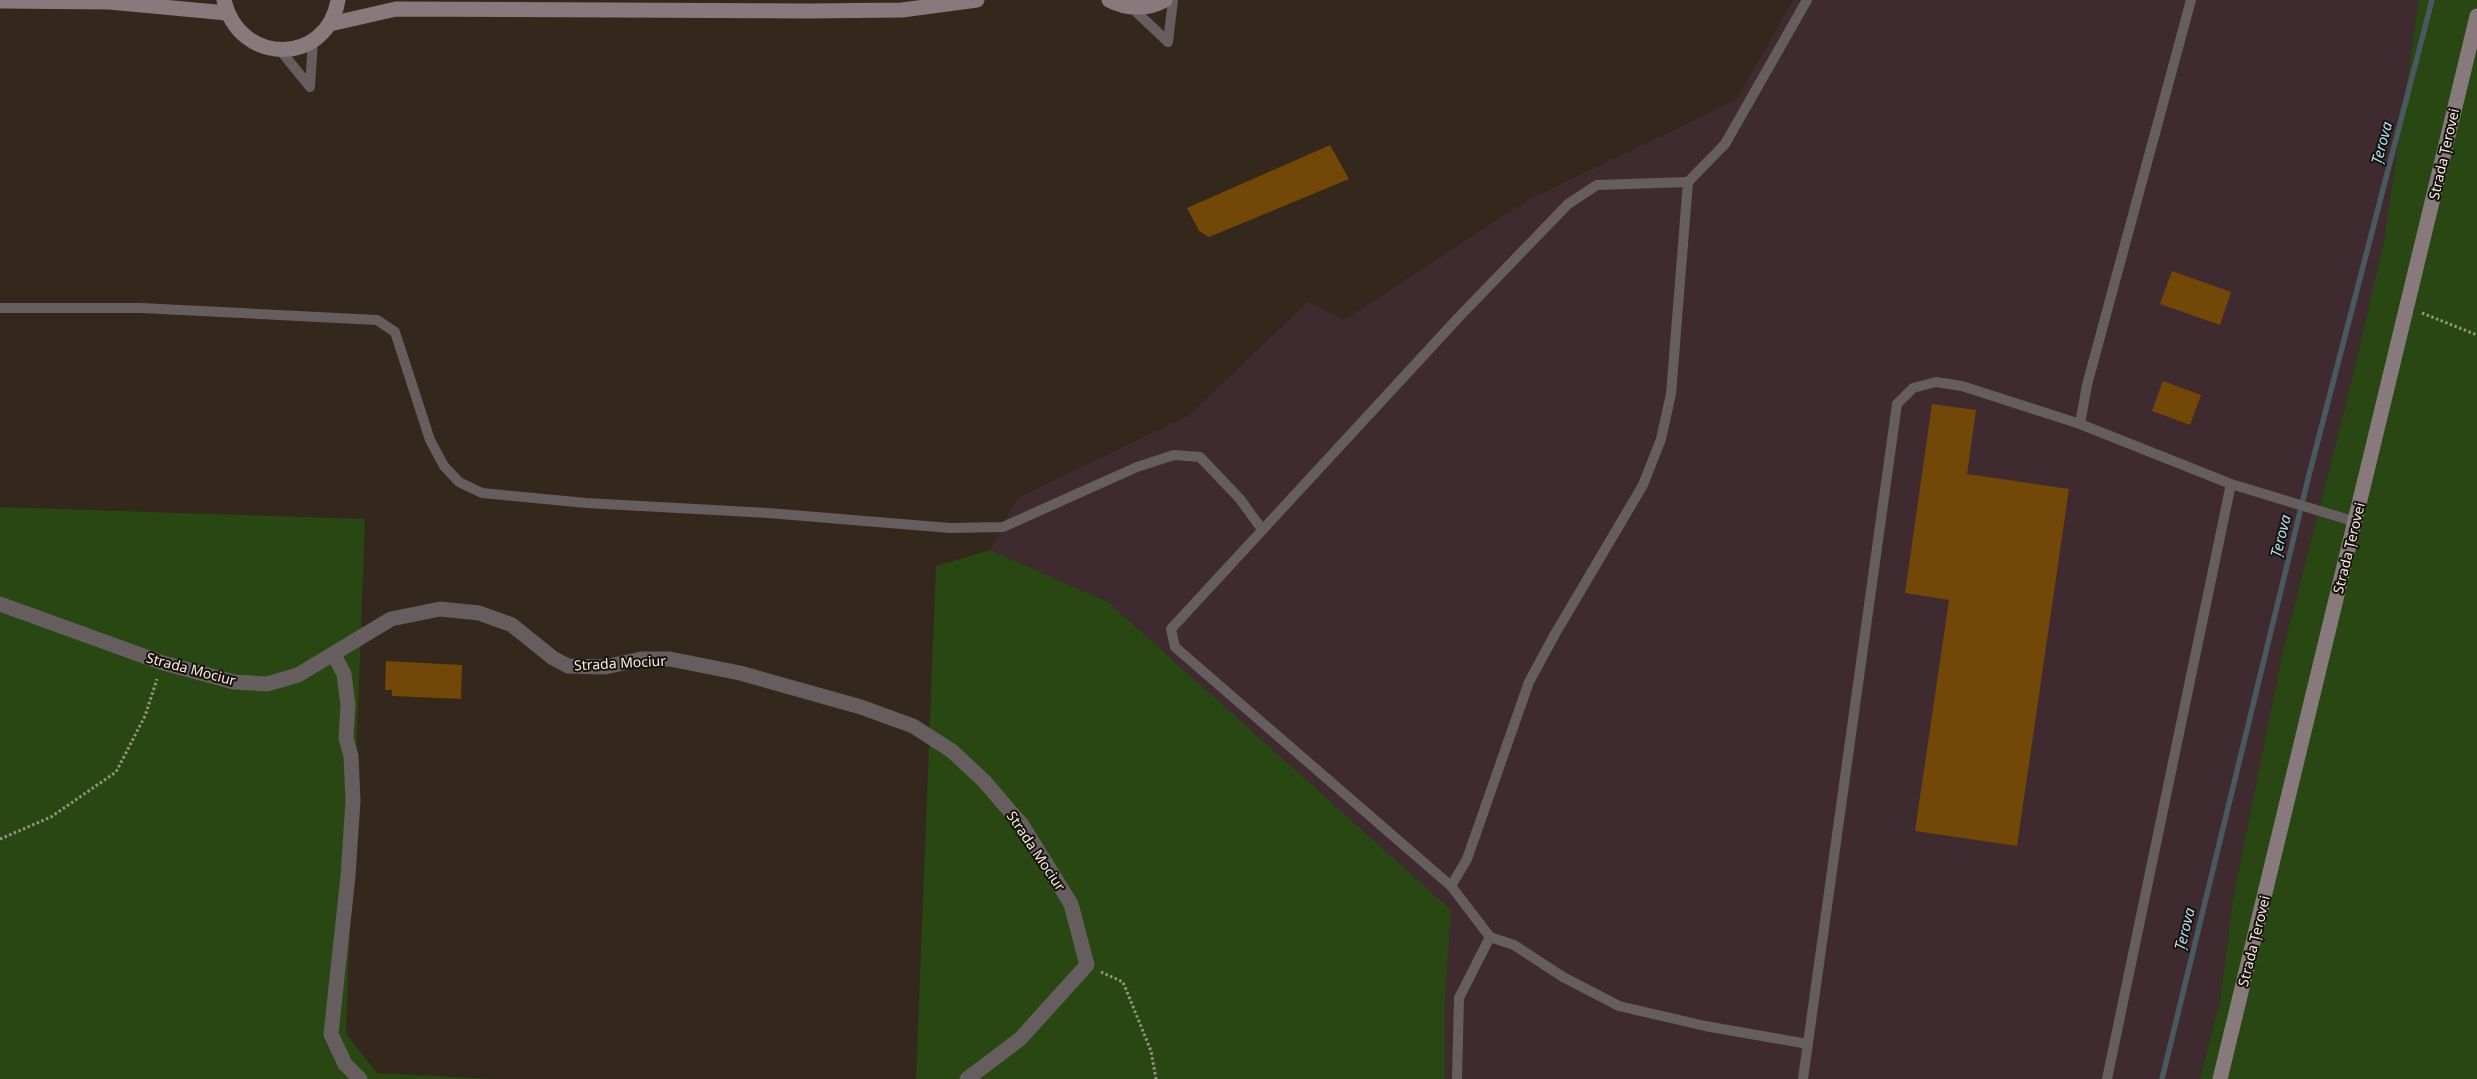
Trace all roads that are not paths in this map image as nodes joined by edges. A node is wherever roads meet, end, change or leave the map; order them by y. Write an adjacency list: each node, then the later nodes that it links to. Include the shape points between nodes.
1 (338, 0): 12 (street)
2 (977, 0): 12 (street, via 902,10 396,9)
3 (1109, 0): 10 (street)
4 (1165, 0): 10 (street)
5 (1173, 0): 10 (lane, via 1168,42)
6 (1807, 0): 15 (lane, via 1725,144)
7 (2191, 0): 17 (lane, via 2087,385)
8 (0, 1): 9 (street)
9 (226, 7): 14 (street, via 236,28 248,40)
10 (1131, 8)
11 (2477, 16): 19 (street, Strada Țerovei)
12 (330, 24): 13 (street)
13 (313, 40): 14 (street, via 298,48); 14 (lane, via 310,87)
14 (280, 50)
15 (1688, 182): 20 (lane, via 1597,185 1568,204); 23 (lane, via 1671,394 1661,440 1643,486 1529,682 1466,859)
16 (0, 308): 20 (lane, via 141,308 377,320 395,332 430,440 444,466 459,482 482,493 586,504 768,513 950,528 1003,526 1137,467 1174,455 1200,457)
17 (2080, 424): 18 (lane); 25 (lane, via 1962,386 1936,382 1913,388 1897,404)
18 (2232, 484): 19 (lane); 30 (lane)
19 (2356, 522): 31 (street, Strada Țerovei)
20 (1261, 528): 23 (lane, via 1171,629 1175,647)
21 (0, 604): 22 (street, Strada Mociur, via 163,662 234,682 267,684 298,675)
22 (334, 655): 26 (street, via 344,674 348,704 346,738 351,756 352,801 348,876 331,1034 345,1064); 27 (street, Strada Mociur, via 391,619 440,608 479,613 512,626 552,658 568,666 605,667 641,660 670,659 749,675 914,726 952,751 984,781 1022,825 1071,904 1087,965 1020,1039)
23 (1451, 886): 24 (lane)
24 (1490, 937): 25 (lane, via 1514,945 1563,977 1619,1006 1705,1026); 28 (lane, via 1459,998)
25 (1808, 1044): 29 (lane)
26 (360, 1079)
27 (967, 1079)
28 (1457, 1079)
29 (1803, 1079)
30 (2107, 1079)
31 (2220, 1079)

